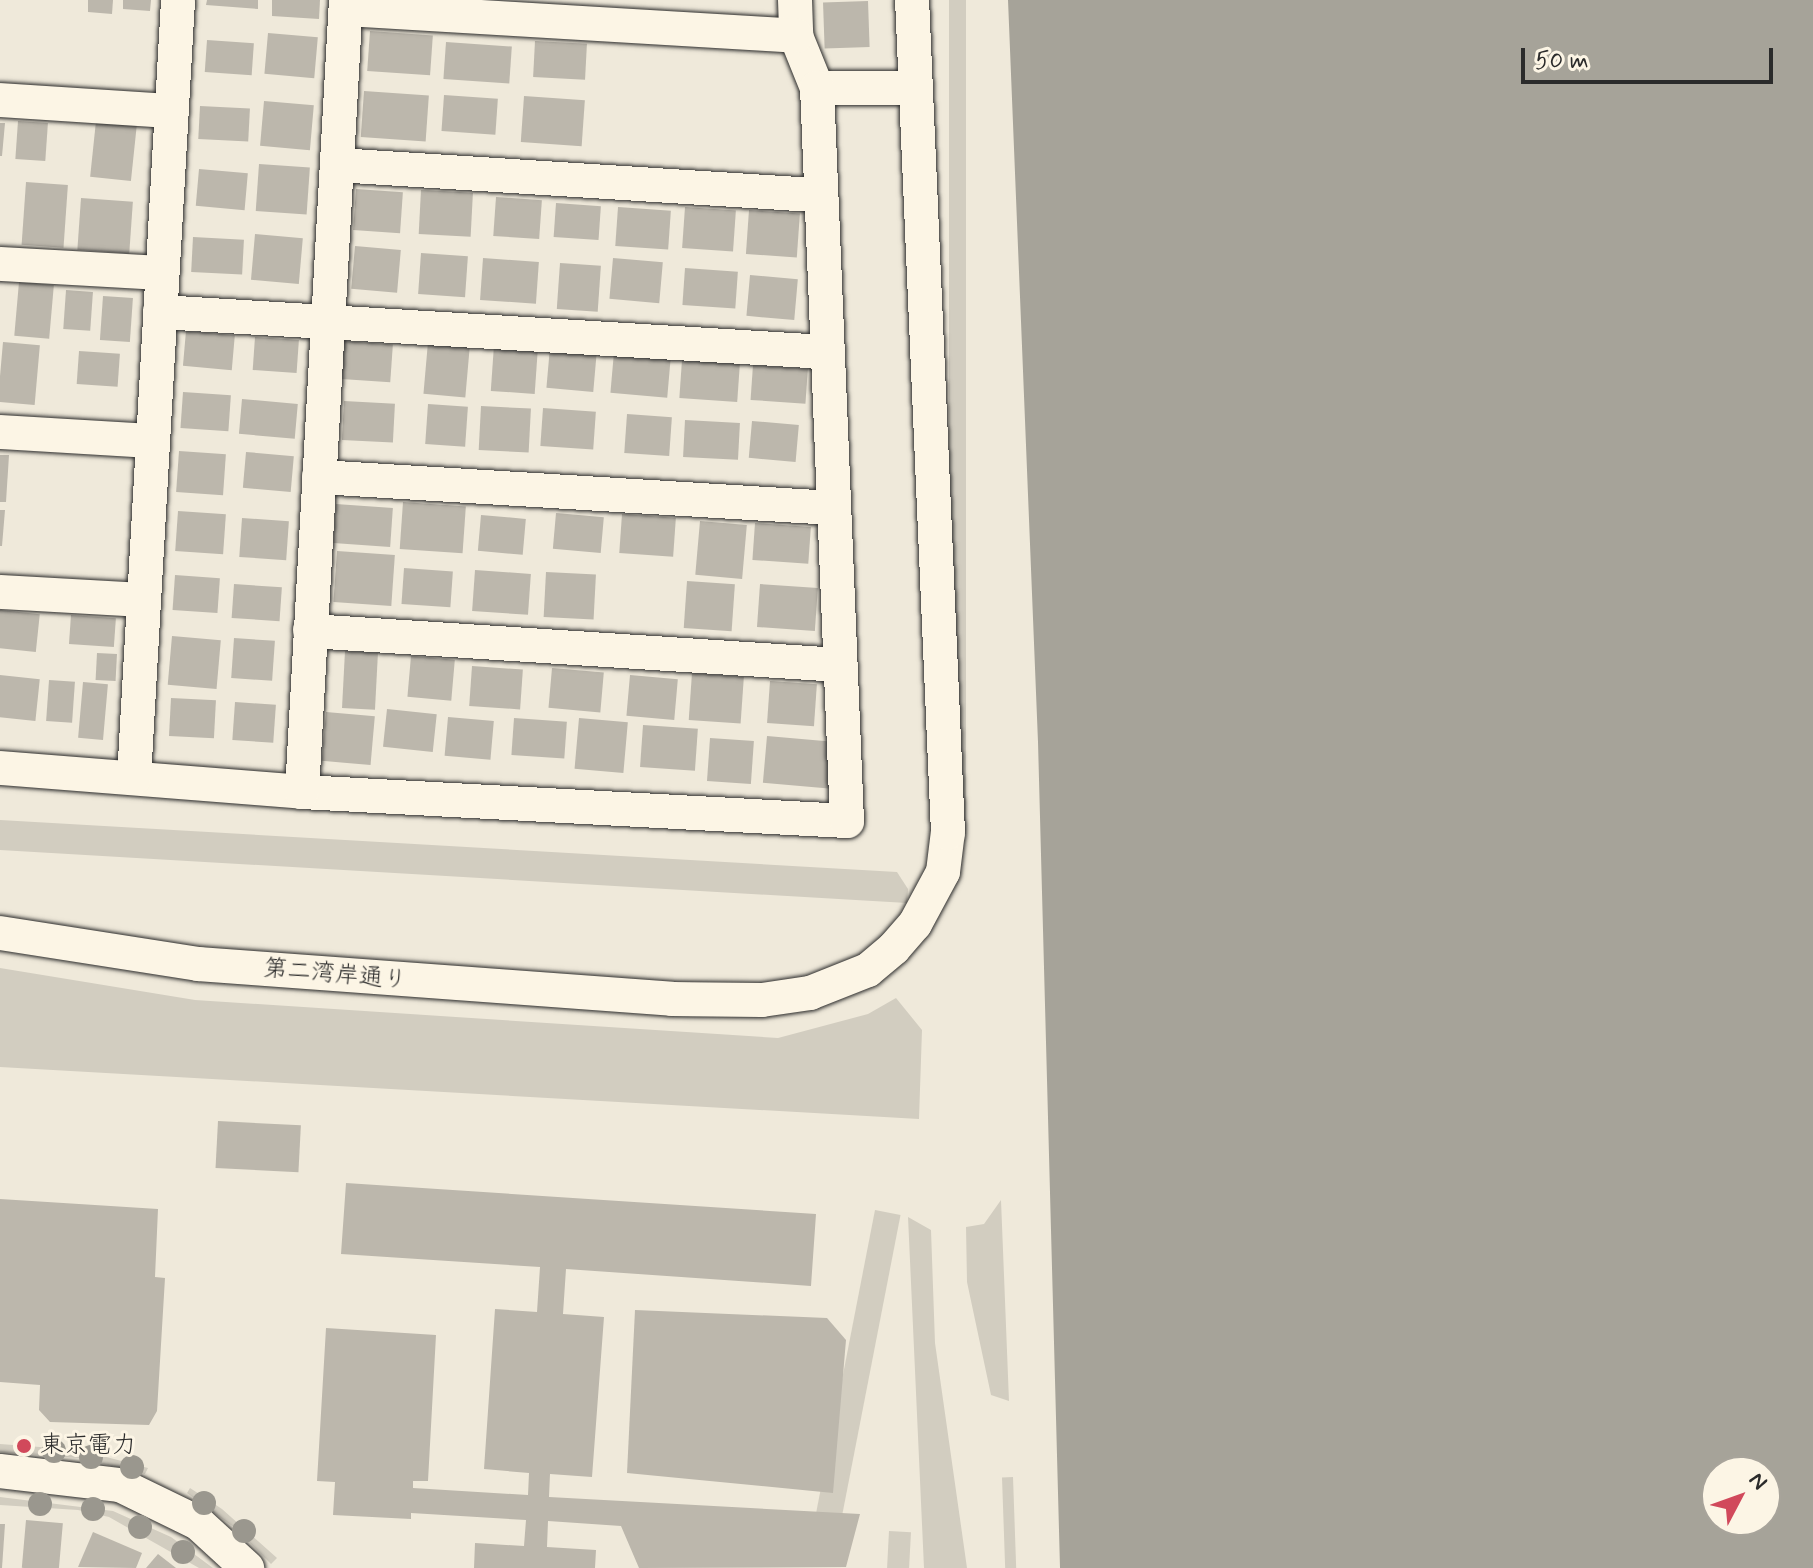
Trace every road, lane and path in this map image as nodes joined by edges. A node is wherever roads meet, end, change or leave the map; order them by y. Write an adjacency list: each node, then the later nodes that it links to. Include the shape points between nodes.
1 (178, 0): 9 (street)
2 (795, 0): 5 (street)
3 (912, 0): 7 (street, 第二湾岸通り)
4 (346, 4): 5 (street); 10 (street)
5 (796, 36): 6 (street)
6 (817, 88): 7 (street); 11 (street)
7 (916, 88): 28 (street, 第二湾岸通り, via 948,833 943,872 915,924 894,948 841,983 762,1000 672,999 198,964)
8 (0, 100): 9 (street)
9 (172, 111): 13 (street)
10 (337, 165): 11 (street); 15 (street)
11 (820, 195): 16 (street)
12 (0, 264): 13 (street)
13 (162, 273): 14 (street)
14 (160, 312): 15 (street); 18 (street)
15 (328, 322): 16 (street); 19 (street)
16 (826, 352): 20 (street)
17 (0, 432): 18 (street)
18 (151, 441): 22 (street)
19 (319, 477): 20 (street); 23 (street)
20 (833, 508): 24 (street)
21 (0, 592): 22 (street)
22 (144, 600): 26 (street)
23 (310, 631): 24 (street); 27 (street)
24 (840, 665): 27 (street, via 847,821)
25 (0, 768): 26 (street)
26 (134, 778): 27 (street)
27 (302, 792)
28 (0, 933)
29 (0, 1471): 30 (street, via 120,1485 198,1523)
30 (247, 1568)

